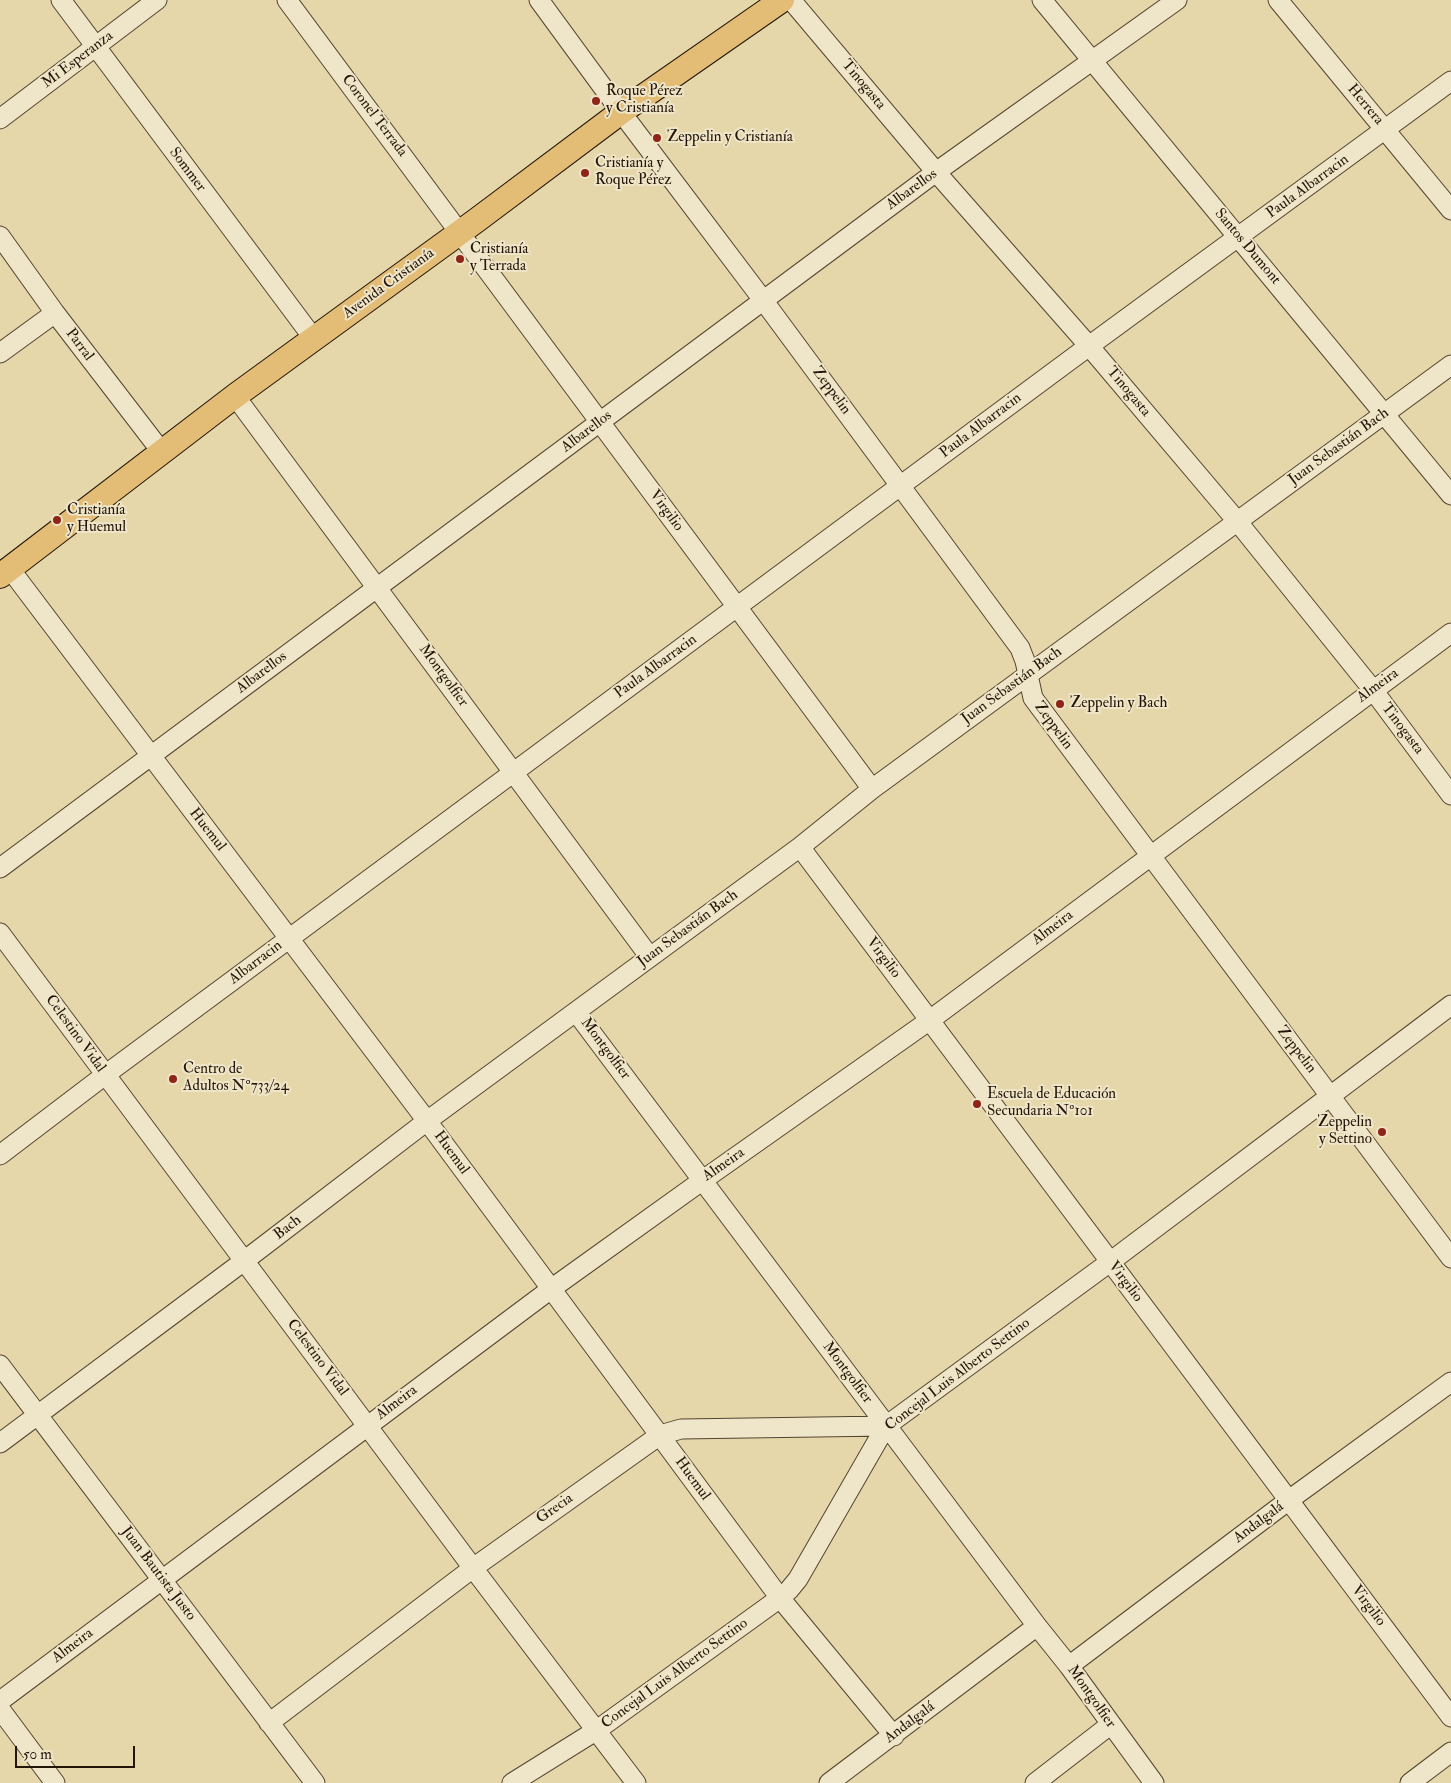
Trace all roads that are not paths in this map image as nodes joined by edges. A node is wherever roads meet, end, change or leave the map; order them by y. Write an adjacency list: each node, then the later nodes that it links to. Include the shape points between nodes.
1 (61, 0): 10 (street, Sommer)
2 (157, 0): 10 (street, Mi Esperanza)
3 (288, 0): 18 (street, Coronel Terrada)
4 (539, 0): 13 (street, Zeppelin)
5 (782, 0): 13 (main road, Avenida Cristianía)
6 (791, 0): 16 (street, Tinogasta)
7 (1042, 0): 11 (street, Santos Dumont)
8 (1177, 0): 11 (street, Albarellos)
9 (1278, 0): 15 (street, Herrera)
10 (95, 46): 14 (street, Mi Esperanza); 23 (street, Sommer)
11 (1091, 60): 16 (street, Albarellos); 20 (street, Santos Dumont)
12 (1451, 81): 15 (street, Paula Albarracin)
13 (621, 112): 18 (main road, Avenida Cristianía); 21 (street, Zeppelin)
14 (0, 120)
15 (1386, 130): 17 (street, Herrera); 20 (street, Paula Albarracin)
16 (936, 172): 21 (street, Albarellos); 24 (street, Tinogasta)
17 (1451, 210)
18 (460, 232): 23 (main road, Avenida Cristianía); 29 (street, Virgilio)
19 (0, 236): 22 (street, Parral)
20 (1239, 238): 24 (street, Paula Albarracin); 28 (street, Santos Dumont)
21 (763, 300): 29 (street, Albarellos); 31 (street, Zeppelin)
22 (55, 313): 25 (street); 30 (street, Parral)
23 (314, 339): 27 (main road, Avenida Cristianía)
24 (1088, 346): 31 (street, Paula Albarracin); 33 (street, Tinogasta)
25 (0, 354)
26 (1451, 365): 28 (street, Juan Sebastián Bach)
27 (236, 396): 30 (main road, Avenida Cristianía); 35 (street, Montgolfier)
28 (1384, 414): 32 (street, Santos Dumont); 33 (street, Juan Sebastián Bach)
29 (600, 422): 35 (street, Albarellos); 36 (street, Virgilio)
30 (161, 452): 34 (main road, Avenida Cristianía)
31 (900, 486): 36 (street, Paula Albarracin); 38 (street, Zeppelin, via 1020,648)
32 (1451, 495)
33 (1237, 521): 38 (street, Juan Sebastián Bach); 39 (street, Tinogasta)
34 (5, 573): 40 (street, Huemul)
35 (377, 587): 40 (street, Albarellos); 41 (street, Montgolfier)
36 (737, 608): 41 (street, Paula Albarracin); 42 (street, Virgilio)
37 (1451, 633): 39 (street, Almeira)
38 (1028, 674): 42 (street, Juan Sebastián Bach); 45 (street, Zeppelin, via 1033,698)
39 (1373, 690): 43 (street, Tinogasta); 45 (street, Almeira)
40 (150, 756): 46 (street, Albarellos); 48 (street, Huemul)
41 (514, 772): 48 (street, Albarracin); 49 (street, Montgolfier)
42 (872, 789): 44 (street, Juan Sebastián Bach)
43 (1451, 795)
44 (800, 847): 49 (street, Juan Sebastián Bach); 52 (street, Virgilio)
45 (1150, 856): 52 (street, Almeira); 54 (street, Zeppelin)
46 (0, 868)
47 (0, 933): 53 (street, Celestino Vidal)
48 (290, 938): 53 (street, Albarracin); 55 (street, Huemul)
49 (650, 956): 51 (street, Juan Sebastián Bach)
50 (1451, 1005): 54 (street, Concejal Luis Alberto Settino)
51 (576, 1012): 55 (street, Bach); 57 (street, Montgolfier)
52 (930, 1020): 57 (street, Almeira); 60 (street, Virgilio)
53 (105, 1075): 56 (street, Albarracin); 59 (street, Celestino Vidal)
54 (1330, 1095): 58 (street, Zeppelin); 60 (street, Concejal Luis Alberto Settino)
55 (427, 1121): 59 (street, Bach); 61 (street, Huemul)
56 (0, 1155)
57 (703, 1180): 61 (street, Almeira); 66 (street, Montgolfier)
58 (1451, 1258)
59 (244, 1261): 64 (street, Bach); 65 (street, Celestino Vidal)
60 (1110, 1262): 66 (street, Concejal Luis Alberto Settino); 69 (street, Virgilio)
61 (551, 1289): 65 (street, Almeira); 67 (street, Huemul)
62 (0, 1365): 64 (street, Juan Bautista Justo)
63 (1451, 1382): 69 (street, Andalgalá)
64 (37, 1415): 68 (street, Bach); 71 (street, Juan Bautista Justo)
65 (367, 1425): 70 (street, Celestino Vidal); 71 (street, Almeira)
66 (886, 1426): 67 (street, Grecia, via 681,1429); 72 (street, Concejal Luis Alberto Settino, via 798,1579); 73 (street, Montgolfier)
67 (660, 1435): 70 (street, Grecia); 72 (street, Huemul)
68 (0, 1443)
69 (1289, 1500): 74 (street, Andalgalá); 77 (street, Virgilio)
70 (473, 1568): 78 (street, Grecia); 80 (street, Celestino Vidal)
71 (163, 1579): 75 (street, Almeira); 78 (street, Juan Bautista Justo)
72 (780, 1598): 80 (street, Concejal Luis Alberto Settino); 81 (street, Huemul)
73 (1037, 1626): 74 (street, Montgolfier); 81 (street, Andalgalá)
74 (1069, 1666): 79 (street, Montgolfier)
75 (0, 1701)
76 (0, 1708): 83 (street)
77 (1451, 1717)
78 (269, 1723): 84 (street, Juan Bautista Justo)
79 (1110, 1725): 88 (street); 89 (street, Montgolfier)
80 (597, 1730): 85 (street, Concejal Luis Alberto Settino); 86 (street, Celestino Vidal)
81 (894, 1736): 87 (street, Andalgalá)
82 (1451, 1752): 90 (street)
83 (56, 1783)
84 (315, 1783)
85 (512, 1783)
86 (636, 1783)
87 (829, 1783)
88 (1035, 1783)
89 (1154, 1783)
90 (1410, 1783)

